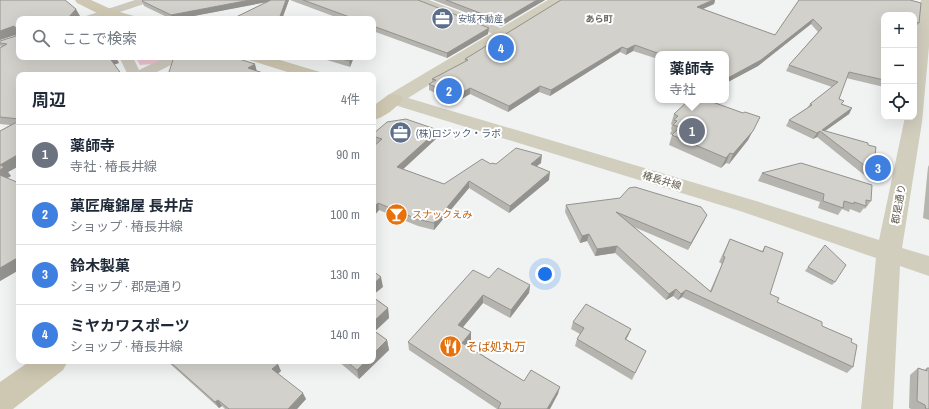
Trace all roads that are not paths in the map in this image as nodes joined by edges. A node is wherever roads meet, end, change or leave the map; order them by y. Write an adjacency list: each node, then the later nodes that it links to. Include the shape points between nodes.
1 (81, 0): 6 (main road)
2 (146, 0): 6 (street)
3 (419, 0): 9 (street)
4 (557, 0): 9 (street)
5 (925, 4): 19 (street, 郡是通り, via 913,122)
6 (108, 13): 7 (street); 8 (main road)
7 (98, 16)
8 (118, 16)
9 (502, 33): 17 (street)
10 (128, 60): 13 (street)
11 (170, 60): 14 (street)
12 (264, 60): 15 (main road)
13 (134, 72)
14 (146, 72)
15 (304, 72)
16 (376, 94): 17 (main road)
17 (394, 99): 18 (main road); 19 (street, 椿長井線, via 748,206)
18 (376, 113)
19 (889, 253): 20 (street, 椿長井線); 23 (street, 郡是通り)
20 (929, 266)
21 (49, 364): 22 (main road)
22 (0, 400)
23 (877, 409)

